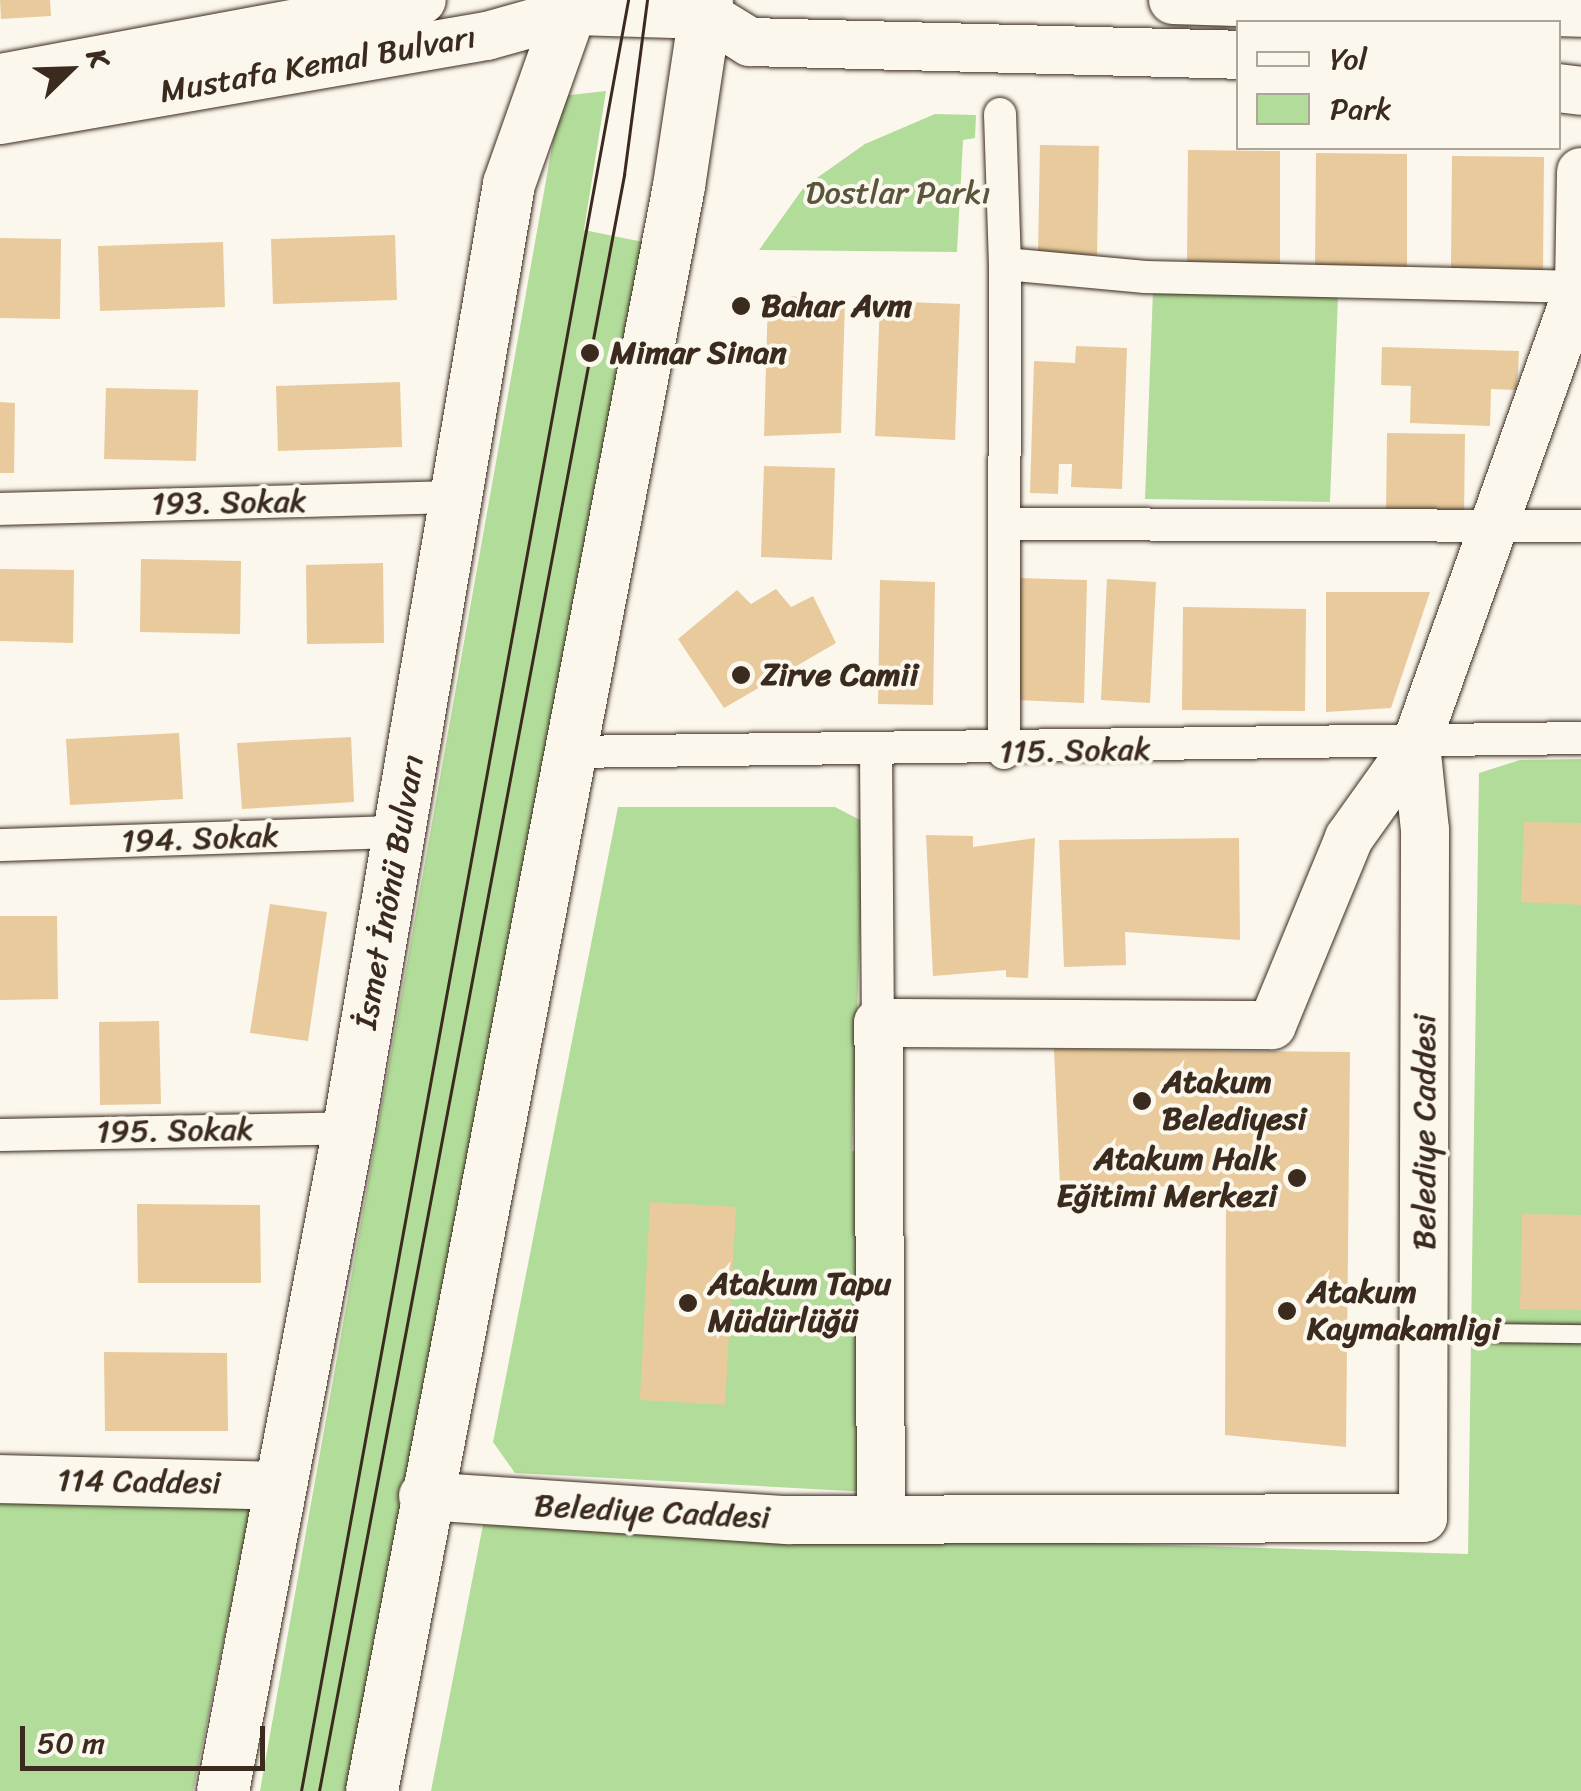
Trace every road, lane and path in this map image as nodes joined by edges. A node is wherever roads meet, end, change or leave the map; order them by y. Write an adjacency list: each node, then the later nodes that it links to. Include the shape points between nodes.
1 (422, 0): 8 (street, Mustafa Kemal Bulvarı)
2 (1173, 0): 3 (street)
3 (1351, 2): 6 (street)
4 (563, 4): 5 (street, Mustafa Kemal Bulvarı); 10 (street, Mustafa Kemal Bulvarı, via 488,36); 14 (main road, İsmet İnönü Bulvarı, via 509,184)
5 (717, 5): 7 (street, via 750,42); 21 (main road)
6 (1581, 13)
7 (1236, 55)
8 (0, 78)
9 (1000, 114): 12 (street)
10 (0, 120)
11 (1581, 172): 13 (street, Belediye Caddesi)
12 (1005, 264): 13 (street, via 1145,277); 16 (street)
13 (1580, 287): 17 (street, Belediye Caddesi)
14 (458, 497): 15 (street, 193. Sokak); 24 (main road, İsmet İnönü Bulvarı)
15 (0, 508)
16 (1005, 524): 17 (street); 23 (street)
17 (1495, 524): 18 (street); 20 (street, Belediye Caddesi)
18 (1581, 526)
19 (1581, 738): 20 (street, 115. Sokak)
20 (1416, 744): 23 (street, 115. Sokak); 26 (street, Belediye Caddesi, via 1350,838 1272,1025); 34 (street, Belediye Caddesi, via 1426,830 1424,1518)
21 (568, 752): 22 (street, 115. Sokak); 33 (main road, via 489,1200)
22 (876, 752): 23 (street, 115. Sokak); 26 (street)
23 (1004, 753)
24 (400, 832): 25 (street, 194. Sokak); 27 (main road, İsmet İnönü Bulvarı)
25 (0, 845)
26 (878, 1023): 34 (street)
27 (349, 1128): 28 (street, 195. Sokak); 32 (main road, İsmet İnönü Bulvarı)
28 (0, 1134)
29 (1494, 1334): 30 (lane)
30 (1581, 1334)
31 (0, 1479): 32 (street, 114 Caddesi)
32 (278, 1486): 35 (main road, İsmet İnönü Bulvarı)
33 (423, 1496): 34 (street, Belediye Caddesi); 36 (main road)
34 (880, 1520)
35 (222, 1791)
36 (372, 1791)

